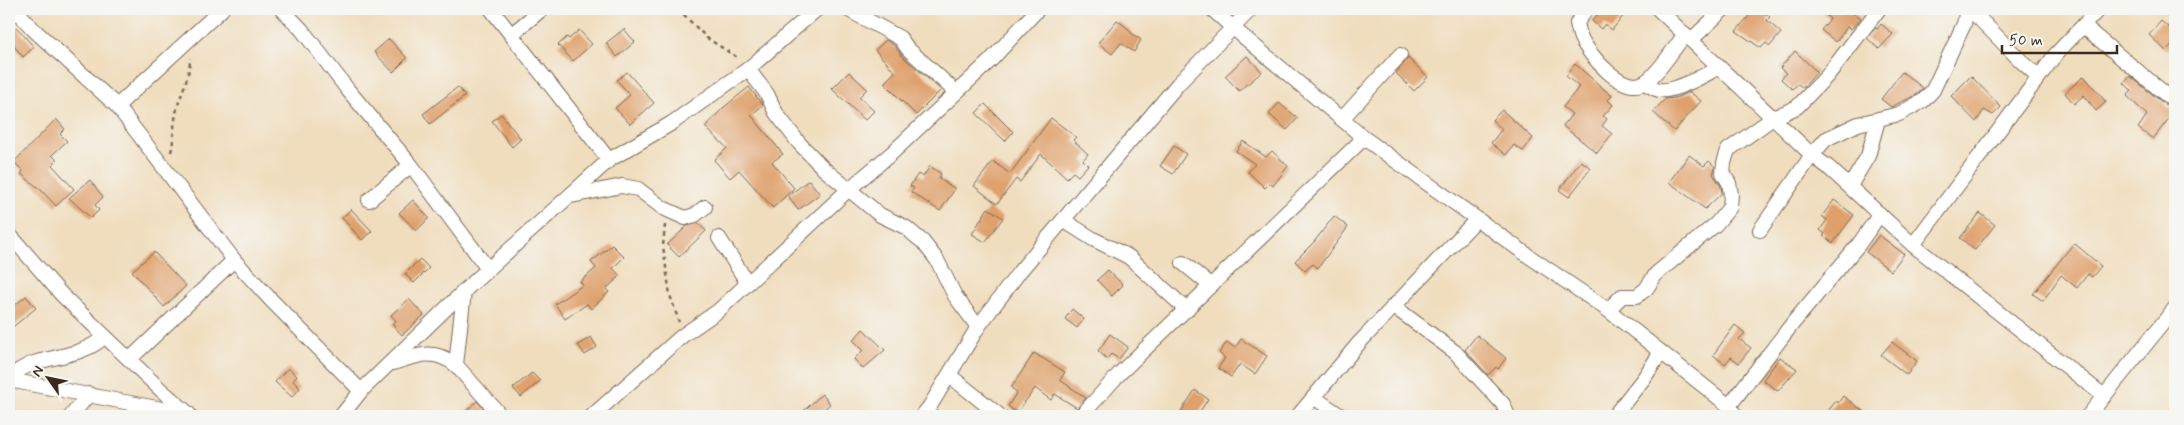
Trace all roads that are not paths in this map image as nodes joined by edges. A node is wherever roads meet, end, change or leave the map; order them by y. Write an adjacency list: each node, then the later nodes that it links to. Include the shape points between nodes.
1 (15, 9): 28 (street)
2 (222, 9): 28 (street)
3 (282, 9): 35 (street)
4 (491, 9): 19 (street)
5 (542, 9): 19 (street)
6 (817, 9): 23 (street)
7 (847, 9): 26 (street, via 900,38)
8 (1038, 9): 26 (street)
9 (1212, 9): 18 (street)
10 (1251, 9): 18 (street)
11 (1586, 9): 25 (street, via 1577,23 1580,37 1592,56 1621,82)
12 (1658, 9): 20 (street)
13 (1724, 9): 20 (street)
14 (1879, 9): 29 (street, via 1807,97 1797,107)
15 (1969, 9): 24 (street); 31 (street, via 1933,90 1918,104)
16 (2099, 9): 17 (street)
17 (2083, 26): 24 (street); 27 (street)
18 (1232, 28): 30 (street); 43 (street, via 1178,84)
19 (511, 35): 34 (street)
20 (1688, 37): 22 (street); 25 (street)
21 (1400, 55): 30 (street)
22 (1719, 67): 25 (street, via 1666,90); 29 (street)
23 (748, 69): 34 (street, via 672,123); 37 (street, via 799,143)
24 (2039, 77): 47 (street)
25 (1645, 83)
26 (956, 92): 37 (street)
27 (2175, 102)
28 (117, 106): 48 (street)
29 (1773, 118): 33 (street); 57 (street, via 1728,150 1723,173 1729,183 1730,207 1716,224 1656,274 1646,289 1637,296 1622,296)
30 (1342, 119): 32 (street)
31 (1878, 120): 33 (street, via 1847,128 1826,139); 36 (street, via 1868,156)
32 (1364, 138): 42 (street); 52 (street)
33 (1812, 155): 36 (street); 44 (street)
34 (609, 160): 38 (street)
35 (411, 164): 39 (street); 50 (street)
36 (1850, 186): 41 (street)
37 (848, 190): 51 (street, via 764,270); 58 (street, via 880,215 905,227 924,242 955,296)
38 (570, 196): 40 (street, via 622,186 638,190 685,218); 50 (street)
39 (370, 200)
40 (705, 207)
41 (1880, 214): 47 (street); 71 (street, via 1793,323)
42 (1477, 219): 54 (street); 57 (street)
43 (1063, 220): 56 (street, via 1129,257); 58 (street)
44 (1760, 230)
45 (9, 234): 59 (street)
46 (719, 238): 51 (street)
47 (1913, 244): 69 (street)
48 (234, 260): 61 (street); 67 (street)
49 (1184, 263): 52 (street)
50 (488, 269): 53 (street)
51 (747, 282): 76 (street, via 718,311 682,336)
52 (1210, 285): 56 (street)
53 (464, 291): 62 (street); 63 (street)
54 (1393, 306): 70 (street); 82 (street, via 1454,352 1503,404)
55 (2175, 308): 69 (street)
56 (1187, 310): 79 (street, via 1118,374)
57 (1608, 310): 60 (street)
58 (978, 327): 64 (street)
59 (104, 337): 61 (street); 65 (street, via 84,351 32,363)
60 (1662, 352): 71 (street); 83 (street)
61 (130, 359): 72 (street)
62 (391, 364): 63 (street, via 423,354 436,354); 67 (street)
63 (456, 365): 75 (street)
64 (948, 375): 77 (street); 78 (street)
65 (9, 376)
66 (9, 380): 68 (street)
67 (361, 391): 74 (street)
68 (89, 394): 72 (street); 73 (street)
69 (2104, 396): 84 (street)
70 (1315, 398): 80 (street); 81 (street)
71 (1732, 411)
72 (191, 415)
73 (71, 416)
74 (341, 416)
75 (501, 416)
76 (592, 416)
77 (922, 416)
78 (1000, 416)
79 (1081, 416)
80 (1298, 416)
81 (1341, 416)
82 (1508, 416)
83 (1614, 416)
84 (2088, 416)

